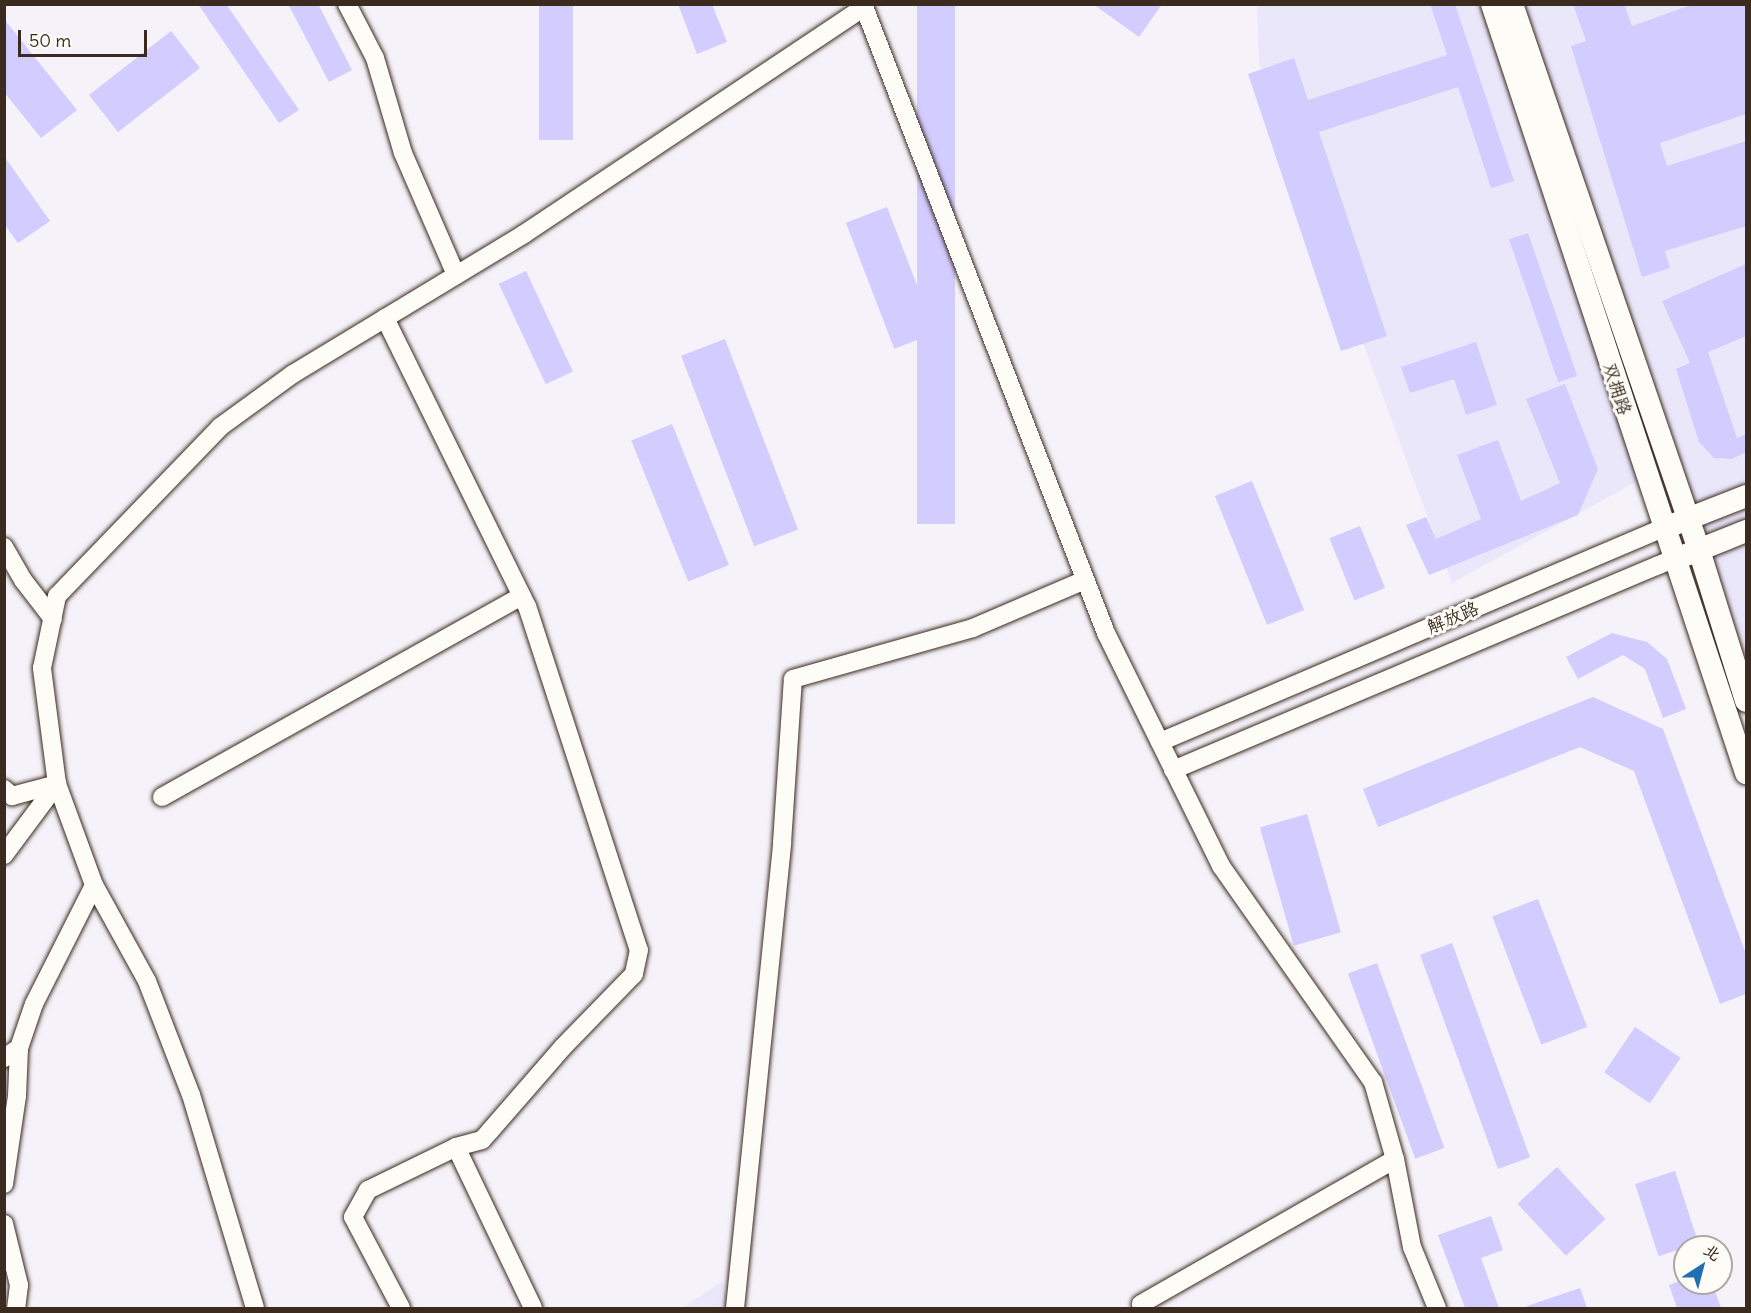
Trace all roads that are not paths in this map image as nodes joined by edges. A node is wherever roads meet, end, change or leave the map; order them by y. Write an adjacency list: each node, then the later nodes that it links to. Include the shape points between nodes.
1 (347, 4): 5 (street, via 375,58 403,153)
2 (1492, 4): 9 (main road, 双拥路)
3 (1512, 4): 8 (main road, 双拥路)
4 (864, 6): 5 (street); 14 (street)
5 (456, 275): 6 (street)
6 (385, 318): 15 (street); 16 (street, via 293,375 220,427 57,596)
7 (1746, 496): 8 (main road, 解放路)
8 (1688, 519): 9 (main road, 解放路); 12 (main road, 双拥路)
9 (1663, 528): 13 (main road, 双拥路); 18 (street, 解放路)
10 (1746, 531): 12 (main road, 解放路)
11 (4, 547): 16 (street, via 22,580)
12 (1699, 550): 13 (main road, 解放路); 17 (main road, 双拥路)
13 (1673, 559): 19 (street, 解放路); 20 (main road, 双拥路)
14 (1085, 580): 18 (street, via 1106,633); 35 (street, via 973,628 793,679 783,843)
15 (522, 596): 23 (street); 27 (street, via 639,950 634,974 563,1047 482,1140)
16 (53, 619): 21 (street, via 42,668)
17 (1746, 701)
18 (1160, 742): 19 (street)
19 (1173, 770): 28 (street, via 1221,866 1373,1082)
20 (1746, 773)
21 (57, 784): 22 (street, via 12,796); 24 (street); 25 (street)
22 (4, 789)
23 (162, 797)
24 (4, 855)
25 (94, 885): 26 (street); 32 (street, via 147,981 191,1095)
26 (12, 1053): 29 (street, via 17,1096)
27 (456, 1147): 33 (street, via 368,1190 353,1217); 34 (street)
28 (1395, 1159): 36 (street, via 1141,1304); 37 (street, via 1412,1247)
29 (4, 1184)
30 (4, 1224): 31 (street, via 19,1285)
31 (16, 1308)
32 (255, 1308)
33 (401, 1308)
34 (533, 1308)
35 (735, 1308)
36 (1143, 1308)
37 (1437, 1308)

